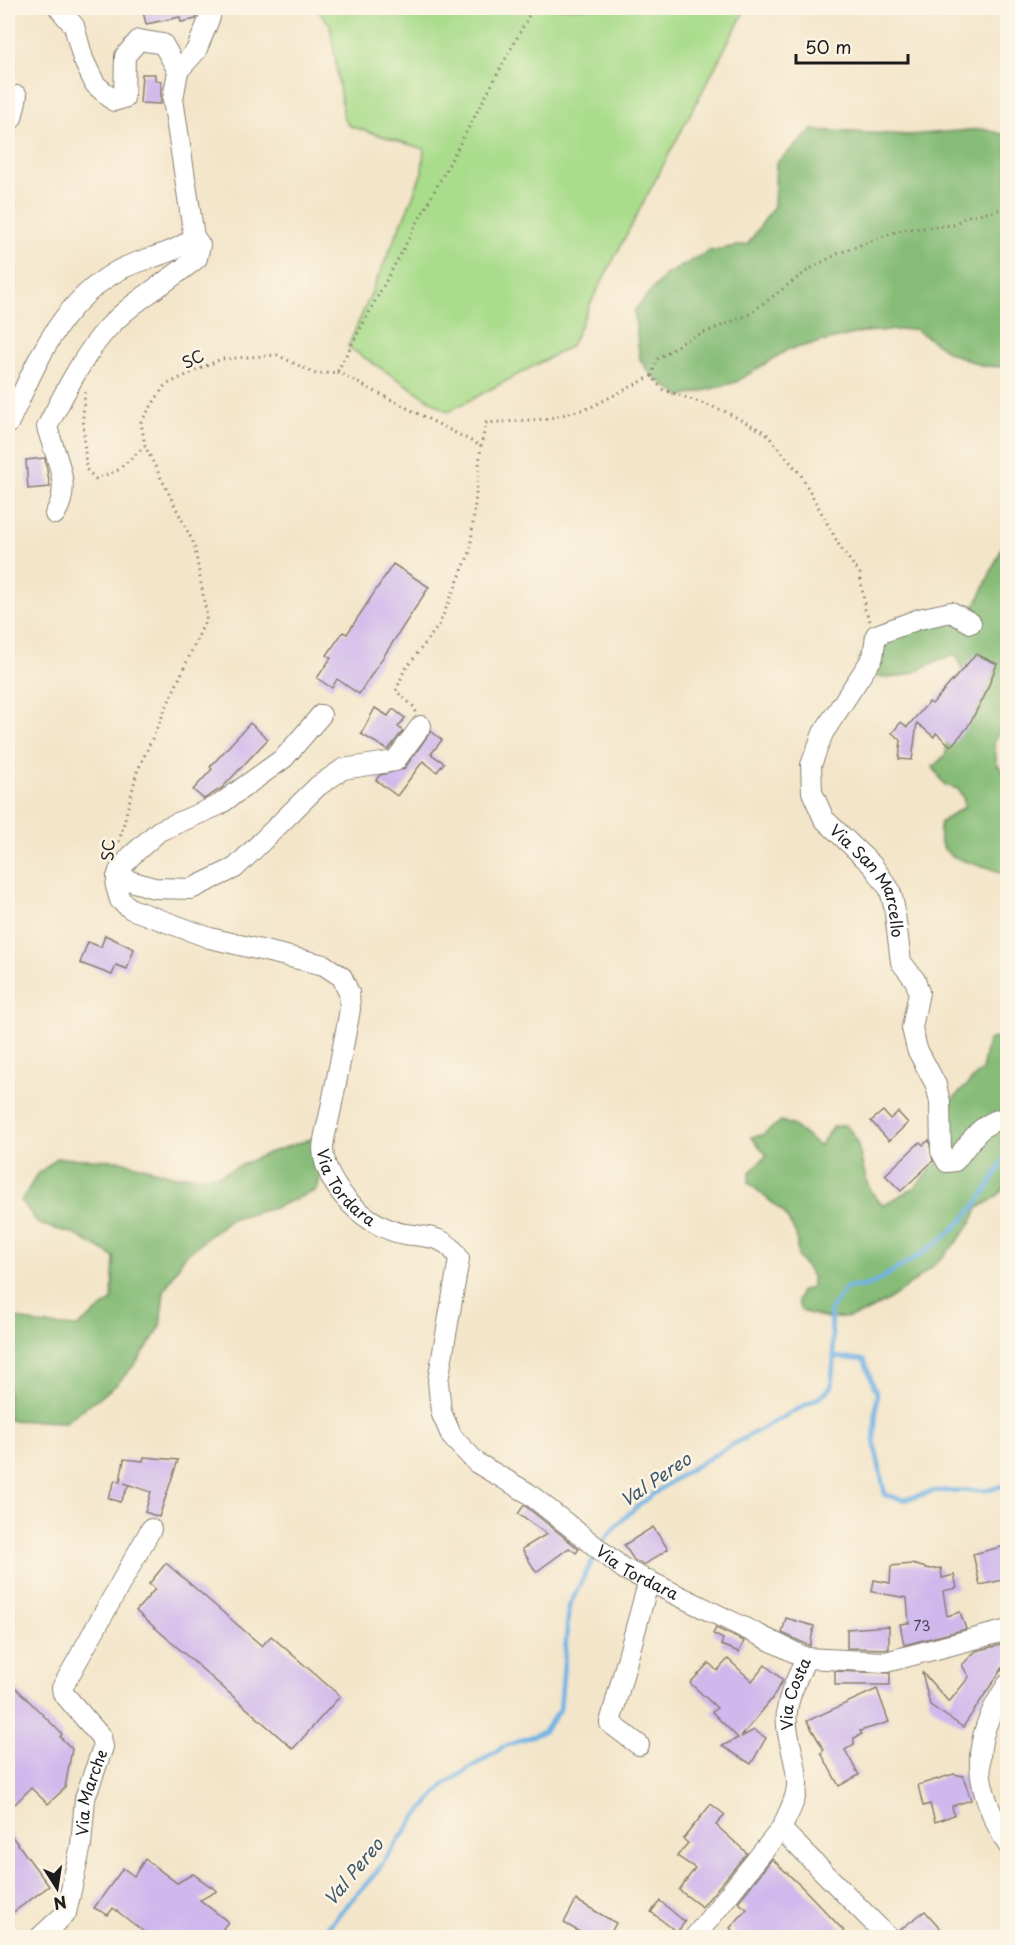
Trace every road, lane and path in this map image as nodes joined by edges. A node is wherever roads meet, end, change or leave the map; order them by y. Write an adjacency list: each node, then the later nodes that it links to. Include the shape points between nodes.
1 (59, 8): 4 (street, via 74,26 94,84 114,101 124,98 125,56 139,40 163,44)
2 (210, 8): 4 (street, via 196,51)
3 (533, 8): 10 (path)
4 (178, 71): 8 (street, via 173,99)
5 (17, 96): 6 (street)
6 (8, 123)
7 (1008, 208): 11 (path, via 968,216 953,225 901,230 839,253 808,270 748,315 686,340 656,360)
8 (194, 237): 9 (street, via 200,245 197,258 126,311 105,331); 12 (street, via 165,255 120,270 72,304 45,345)
9 (85, 362): 14 (path, via 86,469 96,479 118,470); 15 (street, via 47,427 63,473 63,502)
10 (337, 372): 13 (path); 14 (path, SC, via 316,374 277,355 221,359 165,385 141,422)
11 (652, 376): 13 (path, via 589,408 546,419 486,423); 17 (path, via 662,389 724,411 766,433 801,475 840,547 860,574 865,609)
12 (8, 424)
13 (481, 446): 19 (path, via 470,552 439,625 404,671 396,691 414,706)
14 (145, 447): 20 (path, SC, via 194,544 207,617 137,772 118,847)
15 (55, 514)
16 (971, 623): 17 (street, via 951,612)
17 (876, 635): 21 (street, Via San Marcello, via 873,657 823,733 811,765 812,792 824,819 873,866 890,890 901,962 919,992 912,1028 917,1049 936,1085 941,1151 947,1162 955,1161 981,1128 992,1120)
18 (321, 715): 20 (street, via 284,758 219,805 159,831 131,856)
19 (421, 726): 20 (street, via 395,760 343,769 318,786 235,868 191,889 154,888)
20 (118, 874): 23 (street, Via Tordara, via 120,900 131,909 210,938 324,965 342,976 350,1009 323,1150 345,1199 366,1218 394,1232 438,1239 454,1247 459,1259 438,1381 441,1412 452,1437 477,1462 528,1493 624,1569)
21 (1008, 1117)
22 (151, 1529): 30 (street, Via Marche, via 62,1688 101,1737 103,1747 86,1798 81,1845 66,1913)
23 (649, 1580): 25 (street, Via Tordara); 27 (street, via 610,1723)
24 (1008, 1630): 25 (street, Via Costa, via 886,1662)
25 (806, 1658): 28 (street, Via Costa, via 787,1711 797,1785)
26 (1008, 1684): 29 (street, via 994,1703 984,1728 980,1766 982,1790)
27 (639, 1745)
28 (781, 1829): 31 (street, Via Costa); 32 (street)
29 (1008, 1845)
30 (39, 1938)
31 (694, 1938)
32 (890, 1938)

